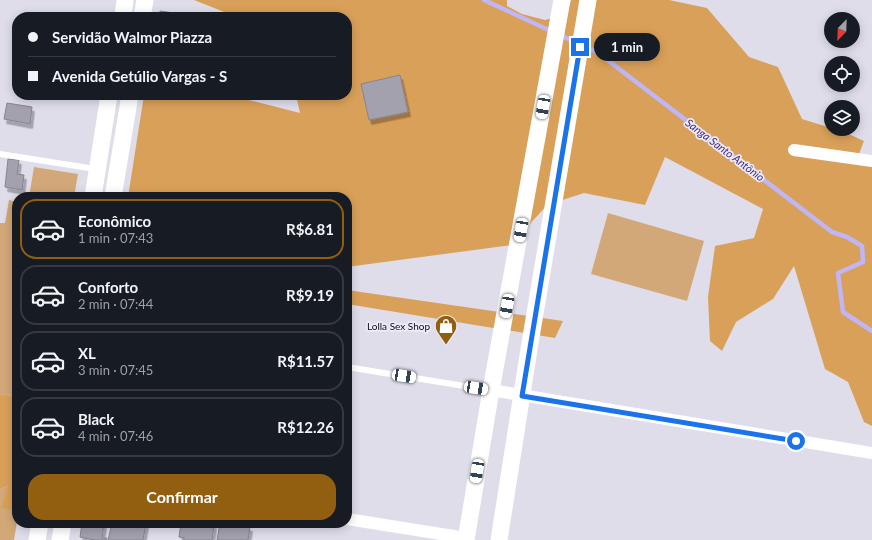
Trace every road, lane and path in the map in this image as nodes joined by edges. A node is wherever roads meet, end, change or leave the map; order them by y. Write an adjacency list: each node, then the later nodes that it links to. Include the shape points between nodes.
1 (125, 0): 5 (street)
2 (145, 0): 6 (street)
3 (562, 0): 16 (street)
4 (588, 0): 17 (street)
5 (123, 12)
6 (143, 12)
7 (108, 100): 12 (street)
8 (129, 100): 14 (street)
9 (794, 150): 11 (street)
10 (0, 154): 12 (lane)
11 (872, 161)
12 (97, 170): 13 (street)
13 (94, 192)
14 (114, 192)
15 (352, 368): 16 (lane)
16 (491, 390): 17 (street); 22 (street)
17 (522, 396): 18 (street); 25 (street)
18 (872, 453)
19 (352, 520): 22 (street)
20 (39, 528): 23 (street)
21 (62, 528): 24 (street)
22 (466, 539)
23 (37, 540)
24 (60, 540)
25 (499, 540)

